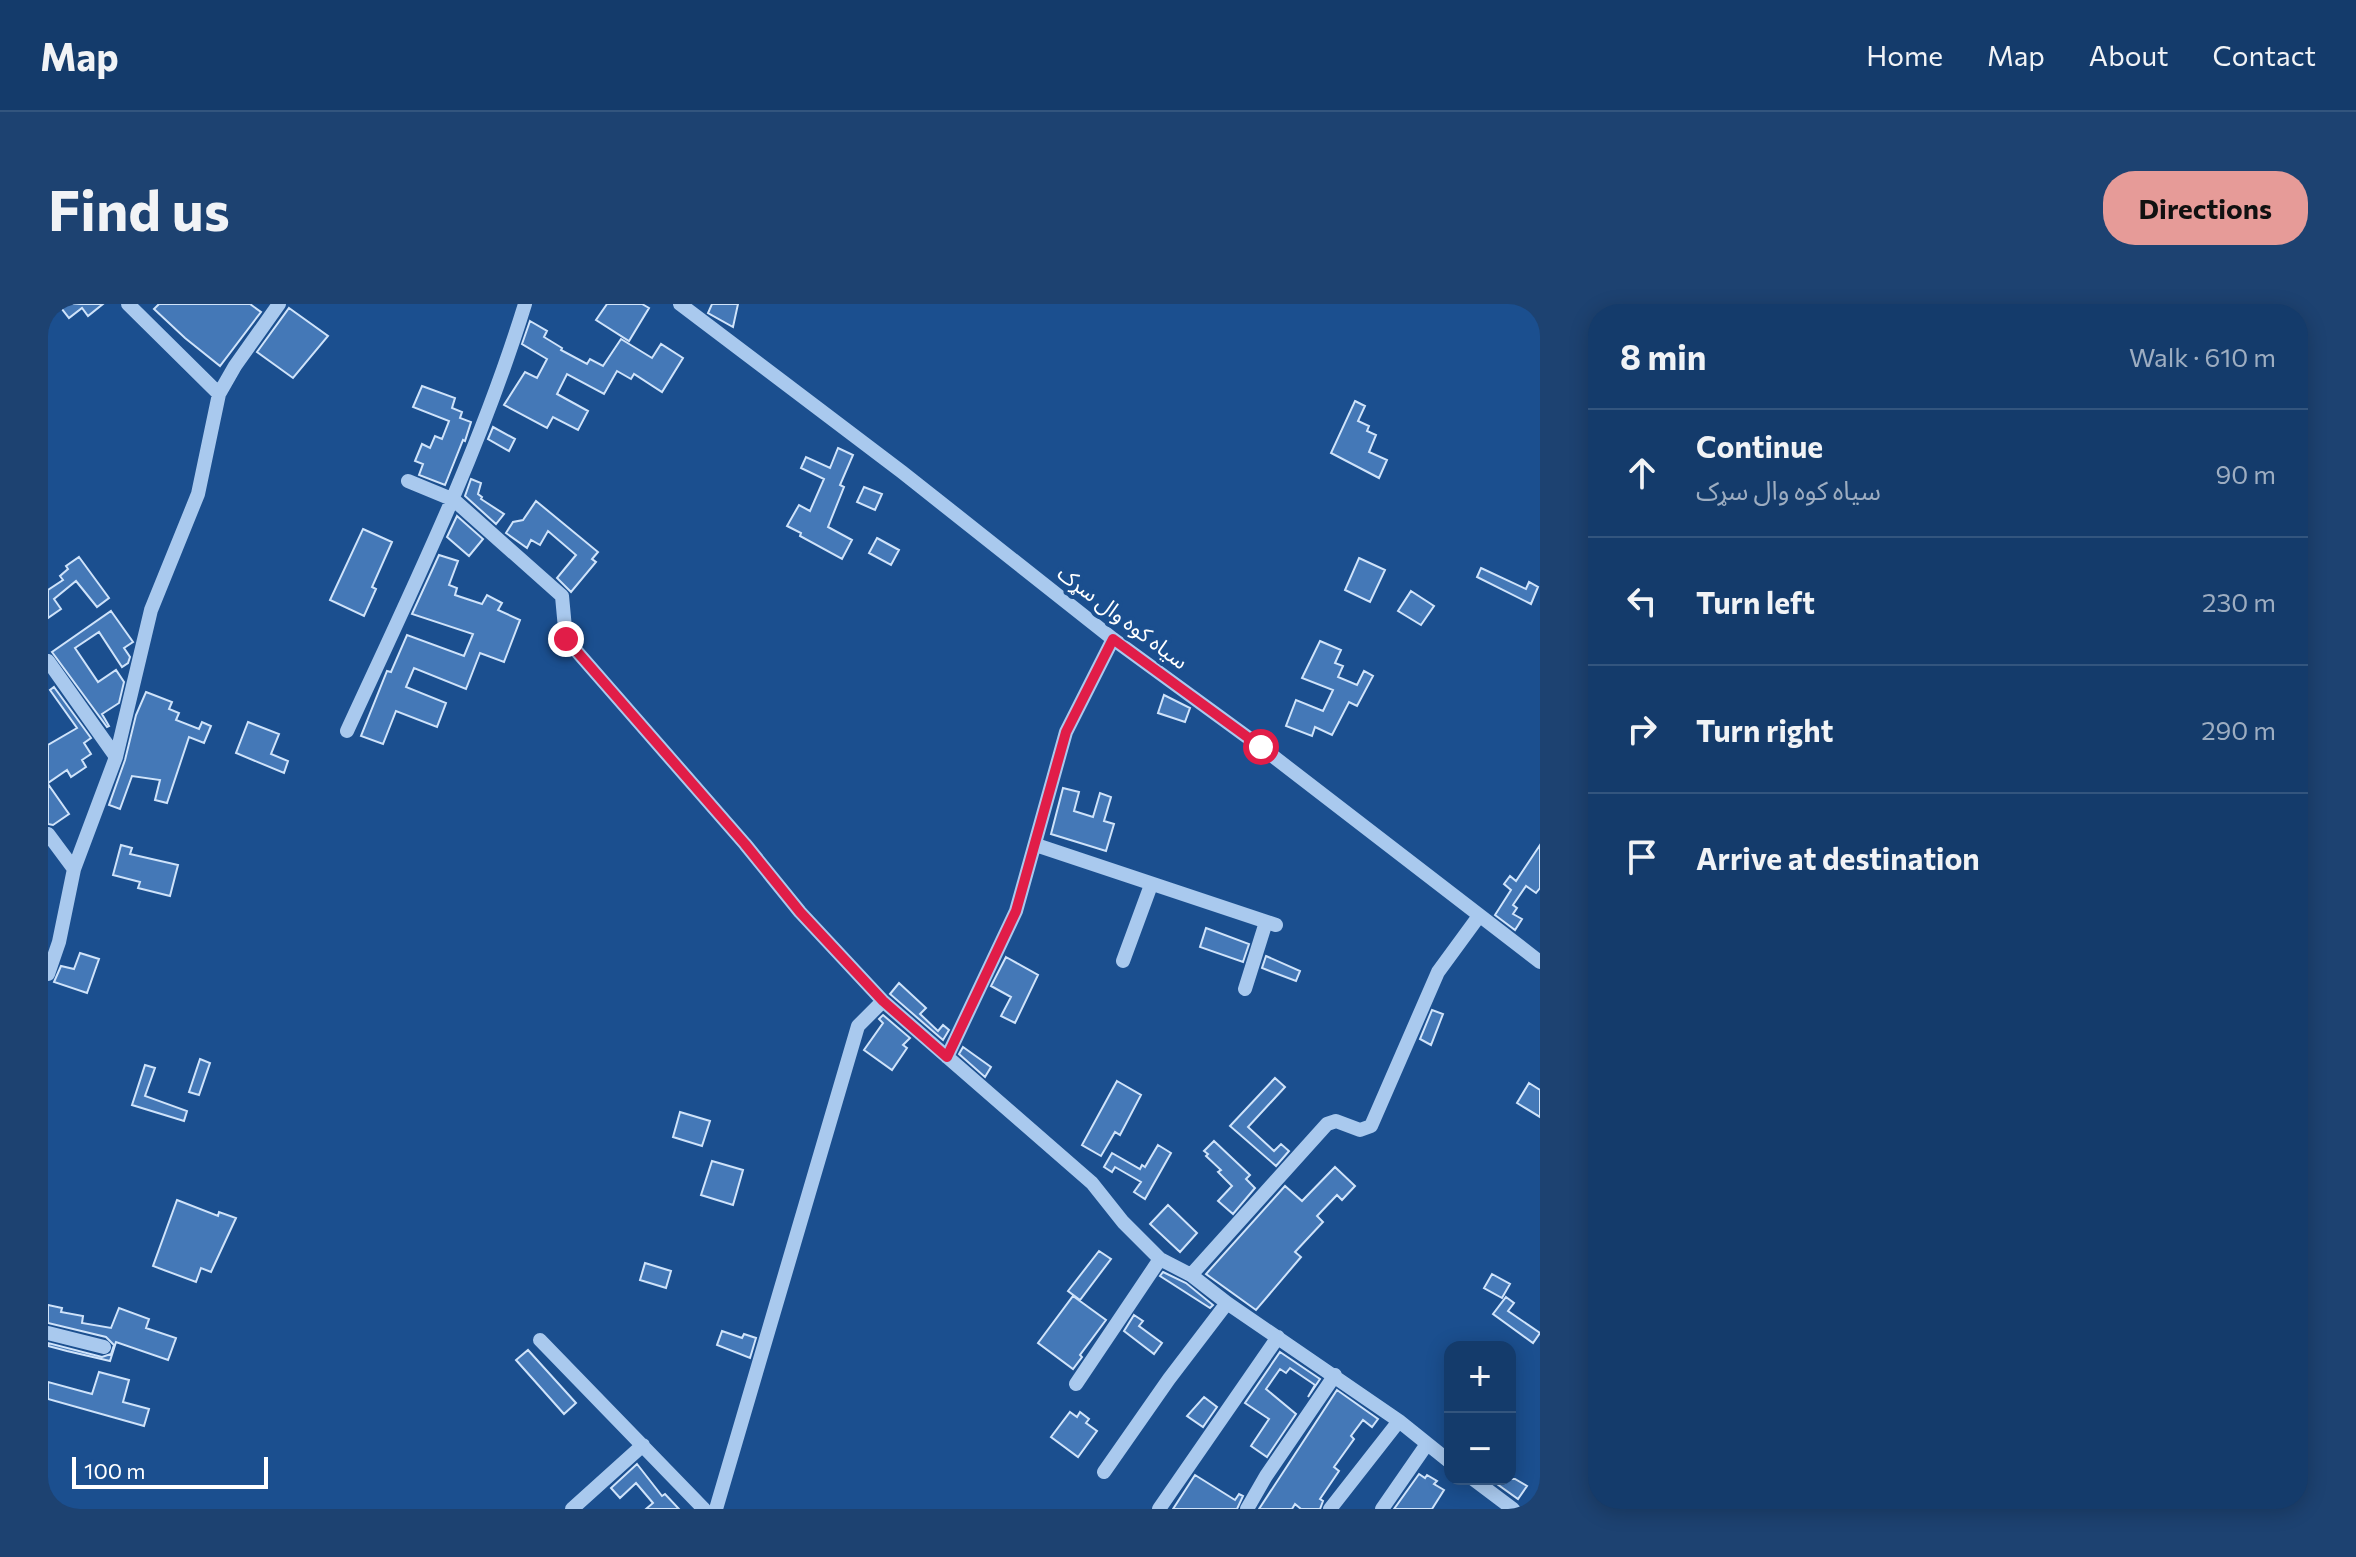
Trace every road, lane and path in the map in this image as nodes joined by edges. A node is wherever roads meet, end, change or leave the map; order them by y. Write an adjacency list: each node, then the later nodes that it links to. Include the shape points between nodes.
1 (128, 304): 5 (street)
2 (279, 304): 5 (street)
3 (525, 304): 7 (street)
4 (680, 304): 8 (street, سیاه کوه وال سړک)
5 (219, 394): 11 (street, via 198,494 151,610)
6 (408, 481): 7 (street)
7 (454, 500): 10 (street); 21 (street, via 562,596 566,639)
8 (1113, 639): 13 (street, via 1066,732); 16 (street, سیاه کوه وال سړک)
9 (48, 661): 11 (street)
10 (347, 731)
11 (116, 757): 14 (street)
12 (48, 834): 14 (street)
13 (1036, 845): 15 (street); 22 (street, via 1016,911)
14 (74, 869): 19 (street)
15 (1151, 885): 17 (street); 20 (street, via 1271,924)
16 (1479, 916): 18 (street, سیاه کوه وال سړک); 24 (street, via 1438,972 1371,1126 1360,1130 1336,1121 1327,1124)
17 (1123, 961)
18 (1540, 962)
19 (48, 974)
20 (1245, 989)
21 (883, 1001): 22 (street); 40 (street, via 858,1026)
22 (947, 1057): 23 (street, via 1092,1183)
23 (1160, 1259): 24 (street); 31 (street)
24 (1191, 1275): 25 (street)
25 (1227, 1303): 27 (street); 36 (street)
26 (48, 1333): 29 (street)
27 (1278, 1337): 30 (street); 41 (street)
28 (540, 1340): 34 (street)
29 (104, 1347)
30 (1335, 1375): 32 (street); 42 (street)
31 (1076, 1384)
32 (1399, 1421): 33 (street); 43 (street)
33 (1427, 1444): 35 (street); 44 (street)
34 (643, 1445): 38 (street); 39 (street)
35 (1444, 1457)
36 (1104, 1472)
37 (1481, 1485): 45 (street)
38 (572, 1509)
39 (704, 1509)
40 (716, 1509)
41 (1159, 1509)
42 (1247, 1509)
43 (1330, 1509)
44 (1382, 1509)
45 (1513, 1509)

